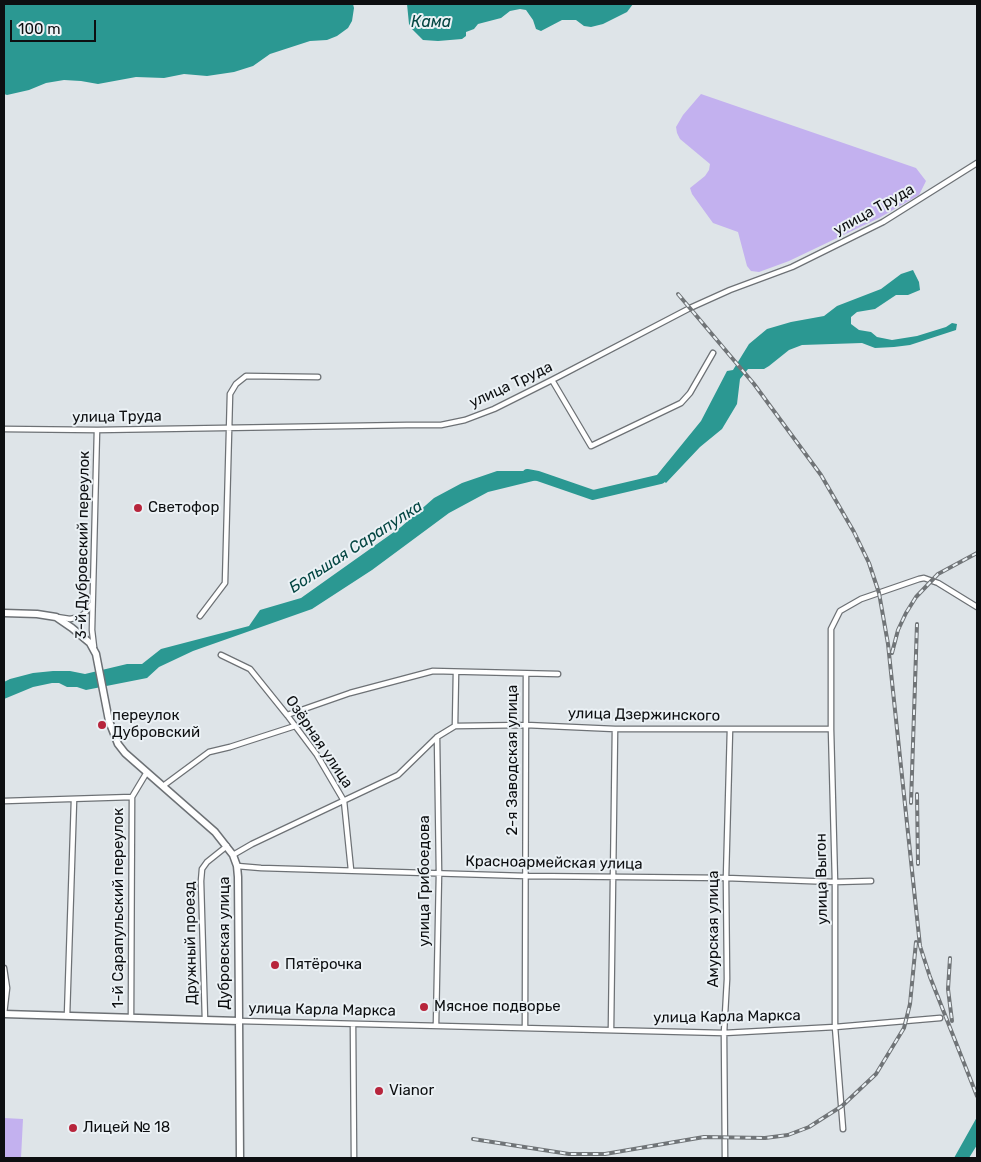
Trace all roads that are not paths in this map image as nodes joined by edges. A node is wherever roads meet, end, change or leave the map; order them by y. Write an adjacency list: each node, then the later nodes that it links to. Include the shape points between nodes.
1 (977, 163): 4 (street, улица Труда, via 883,222 792,267 690,308)
2 (713, 353): 4 (street, via 681,403 591,446)
3 (318, 377): 5 (street, via 246,376 230,394)
4 (552, 380): 5 (street, улица Труда, via 494,409 441,425)
5 (230, 427): 7 (street, улица Труда); 11 (street, via 225,583)
6 (4, 429): 7 (street, улица Труда)
7 (97, 430): 8 (street, 3-й Дубровский переулок)
8 (92, 599): 12 (street, via 90,607 80,617); 14 (street, 3-й Дубровский переулок)
9 (977, 607): 24 (street, улица Выгон, via 938,582 924,578 860,599 840,611 831,629)
10 (4, 613): 12 (main road)
11 (200, 616)
12 (56, 617): 14 (main road, via 90,643)
13 (221, 655): 18 (street, Озёрная улица, via 250,669)
14 (96, 657): 26 (main road, Дубровская улица, via 109,721 118,744)
15 (456, 672): 16 (street); 18 (street, via 433,671 350,693); 21 (street)
16 (526, 674): 17 (street); 19 (street, 2-я Заводская улица)
17 (558, 674)
18 (287, 715): 20 (street, Озёрная улица)
19 (526, 725): 21 (street, улица Дзержинского); 22 (street, улица Дзержинского); 37 (street, 2-я Заводская улица)
20 (295, 726): 27 (street, via 209,752); 31 (street, Озёрная улица, via 317,755)
21 (455, 726): 25 (street)
22 (615, 728): 23 (street, улица Дзержинского); 38 (street)
23 (730, 729): 24 (street, улица Дзержинского); 39 (street, Амурская улица)
24 (831, 729): 41 (street, улица Выгон)
25 (437, 737): 31 (street, via 398,775); 36 (street, улица Грибоедова)
26 (147, 772): 27 (main road, Дубровская улица); 28 (street, 1-й Сарапульский переулок)
27 (163, 786): 32 (main road, Дубровская улица, via 196,813)
28 (132, 797): 29 (street); 45 (street, 1-й Сарапульский переулок)
29 (74, 800): 30 (street); 44 (street)
30 (4, 801)
31 (344, 801): 33 (street); 35 (street, Озёрная улица)
32 (227, 846): 33 (main road, Дубровская улица); 47 (street, Дружный проезд, via 202,869)
33 (233, 855): 34 (main road, Дубровская улица)
34 (237, 866): 35 (street, Красноармейская улица); 48 (main road, Дубровская улица)
35 (351, 870): 36 (street, Красноармейская улица)
36 (439, 874): 37 (street, Красноармейская улица); 50 (street, улица Грибоедова)
37 (526, 876): 38 (street, Красноармейская улица); 51 (street, 2-я Заводская улица)
38 (614, 877): 39 (street, Красноармейская улица); 53 (street)
39 (726, 878): 41 (street, Красноармейская улица); 54 (street, Амурская улица)
40 (871, 881): 41 (street, Красноармейская улица)
41 (835, 882): 52 (street, улица Выгон)
42 (4, 968): 43 (street)
43 (4, 1014): 44 (main road, улица Карла Маркса)
44 (67, 1016): 45 (main road, улица Карла Маркса)
45 (131, 1018): 47 (main road, улица Карла Маркса)
46 (940, 1018): 52 (street, улица Карла Маркса)
47 (205, 1020): 48 (main road, улица Карла Маркса)
48 (238, 1021): 49 (street, улица Карла Маркса); 56 (main road, Дубровская улица)
49 (354, 1024): 50 (street, улица Карла Маркса); 57 (street)
50 (436, 1025): 51 (street, улица Карла Маркса)
51 (525, 1027): 53 (street, улица Карла Маркса)
52 (835, 1027): 54 (street, улица Карла Маркса); 55 (street, улица Выгон)
53 (611, 1029): 54 (street, улица Карла Маркса)
54 (724, 1032): 58 (street, Амурская улица)
55 (843, 1129)
56 (240, 1158)
57 (354, 1158)
58 (726, 1158)

